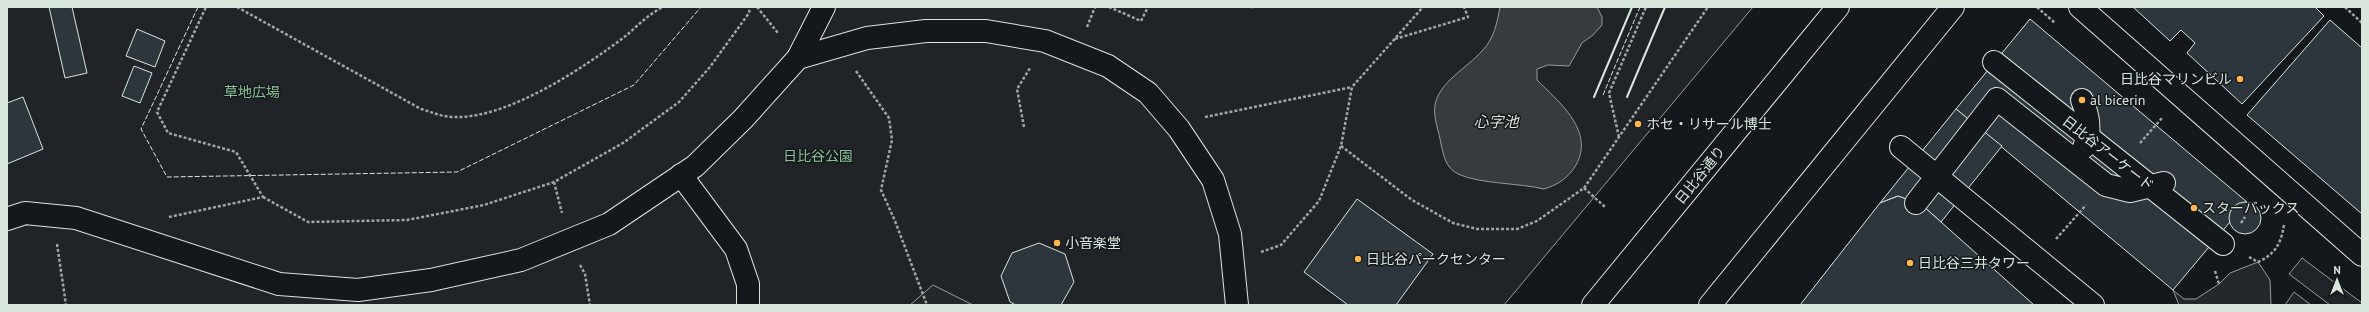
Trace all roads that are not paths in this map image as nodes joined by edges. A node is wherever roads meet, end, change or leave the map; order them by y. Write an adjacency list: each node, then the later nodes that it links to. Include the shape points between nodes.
1 (824, 7): 5 (street)
2 (1838, 7): 18 (street, 日比谷通り)
3 (1953, 7): 19 (street)
4 (2080, 7): 15 (street)
5 (798, 58): 10 (street, via 743,119 695,166); 17 (street, via 867,38 926,31 986,31 1045,41 1108,66 1148,93 1174,123 1213,180 1230,234)
6 (1994, 62): 14 (street, 日比谷アーケード)
7 (2082, 100): 9 (street, via 2088,114 2089,126 2086,142)
8 (1901, 147): 20 (street)
9 (2076, 161): 11 (street, via 2106,185 2130,191); 12 (street, via 1997,99)
10 (682, 175): 13 (street, via 609,224 521,260 431,280 358,290 279,284 76,218 25,213); 16 (street, via 736,249 748,284)
11 (2164, 183)
12 (1916, 203)
13 (7, 220)
14 (2223, 244)
15 (2362, 255)
16 (748, 305)
17 (1237, 305)
18 (1594, 305)
19 (1710, 305)
20 (2093, 305)

